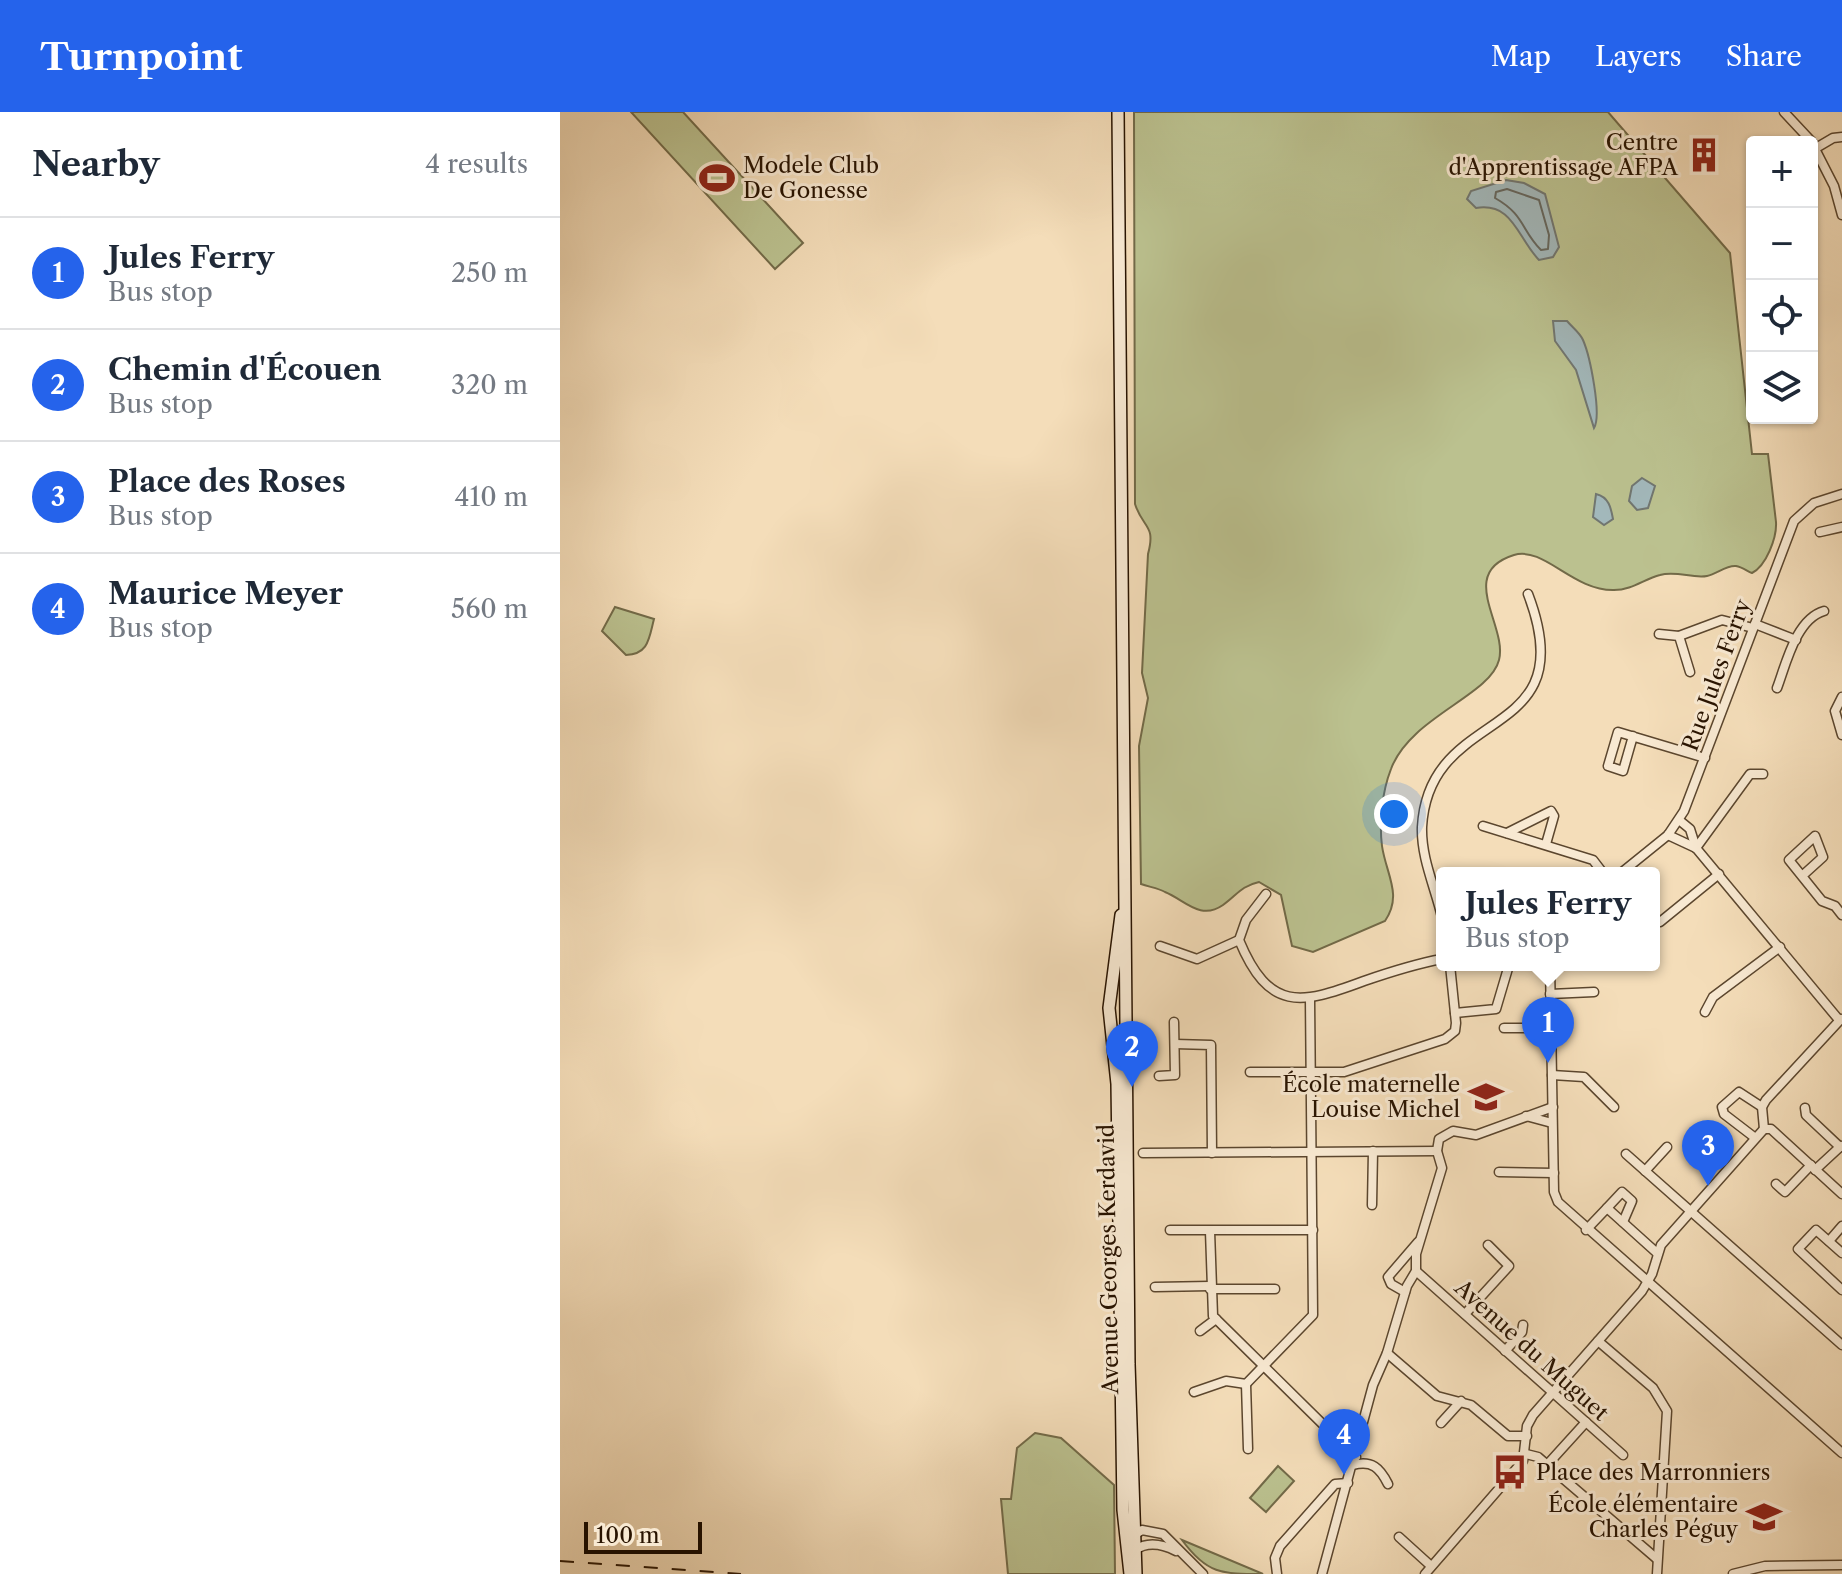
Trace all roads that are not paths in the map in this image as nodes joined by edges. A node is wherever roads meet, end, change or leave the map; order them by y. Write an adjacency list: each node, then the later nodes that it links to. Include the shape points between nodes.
1 (1118, 112): 30 (main road)
2 (1784, 112): 3 (street)
3 (1806, 136)
4 (1842, 137): 5 (street)
5 (1818, 142)
6 (1818, 154): 7 (street)
7 (1842, 215)
8 (1842, 494): 13 (street, Rue Jules Ferry, via 1814,503 1794,521)
9 (1842, 527): 10 (street)
10 (1820, 532)
11 (1528, 594): 36 (street, via 1542,636 1535,682 1521,706 1461,745 1440,771 1428,798 1424,852)
12 (1824, 611): 16 (street, via 1811,618)
13 (1754, 626): 15 (street, via 1722,620); 16 (street); 22 (street, Rue Jules Ferry)
14 (1659, 634): 15 (street)
15 (1679, 636): 17 (street)
16 (1796, 640): 18 (street)
17 (1690, 672)
18 (1777, 688)
19 (1842, 697): 20 (street, via 1835,711)
20 (1842, 735)
21 (1633, 736): 21 (street, via 1618,732 1608,766 1623,771); 22 (street)
22 (1705, 758): 24 (street, Rue Jules Ferry)
23 (1763, 774): 29 (street, via 1750,774)
24 (1679, 820): 27 (street, Rue Jules Ferry); 29 (street, via 1690,829)
25 (1483, 826): 26 (street)
26 (1507, 833): 28 (street); 28 (street, via 1551,811)
27 (1668, 835): 29 (street); 32 (street, Rue Jules Ferry)
28 (1546, 844): 31 (street, via 1593,860)
29 (1696, 848): 33 (street)
30 (1125, 863): 129 (main road, Avenue Georges Kerdavid); 129 (main road, Avenue Georges Kerdavid, via 1109,1008 1117,1084 1123,1510)
31 (1598, 867)
32 (1628, 867)
33 (1719, 874): 39 (street); 42 (street)
34 (1802, 876): 34 (street, via 1789,860 1815,836 1823,857); 37 (street, via 1822,901)
35 (1266, 894): 40 (street, via 1246,920)
36 (1436, 895)
37 (1839, 904): 38 (street)
38 (1842, 915)
39 (1660, 922)
40 (1239, 940): 41 (street, via 1197,959); 49 (street, via 1268,986 1289,997)
41 (1160, 946)
42 (1780, 947): 50 (street, via 1713,997); 52 (street)
43 (1436, 960): 49 (street)
44 (1451, 971): 51 (street)
45 (1507, 971): 51 (street, via 1496,1009)
46 (1550, 971): 48 (street)
47 (1594, 992): 48 (street)
48 (1550, 994): 55 (street)
49 (1310, 999): 58 (street)
50 (1705, 1012)
51 (1455, 1013): 58 (street, via 1455,1031 1445,1039 1344,1072)
52 (1841, 1019): 63 (street)
53 (1174, 1022): 56 (street)
54 (1504, 1028): 55 (street)
55 (1552, 1028): 59 (street)
56 (1175, 1044): 60 (street, via 1175,1075); 75 (street, via 1211,1045)
57 (1250, 1072): 58 (street)
58 (1309, 1073): 73 (street)
59 (1552, 1075): 61 (street); 62 (street, via 1584,1077)
60 (1159, 1076)
61 (1553, 1107): 65 (street); 66 (street)
62 (1614, 1107)
63 (1762, 1107): 67 (street); 68 (street, via 1739,1092 1722,1107)
64 (1805, 1108): 69 (street, via 1806,1115)
65 (1521, 1116): 66 (street); 72 (street, via 1476,1135 1447,1133 1439,1139)
66 (1552, 1123): 80 (street)
67 (1764, 1129): 68 (street); 77 (street, via 1771,1129)
68 (1754, 1137): 85 (street)
69 (1841, 1146): 77 (street)
70 (1667, 1147): 78 (street)
71 (1373, 1151): 72 (street); 73 (street); 83 (street)
72 (1437, 1151): 92 (street, via 1442,1168)
73 (1312, 1152): 75 (street); 89 (street)
74 (1143, 1153): 75 (street)
75 (1212, 1153)
76 (1626, 1154): 78 (street)
77 (1813, 1168): 81 (street, via 1785,1192); 82 (street)
78 (1645, 1171): 85 (street)
79 (1499, 1172): 80 (street)
80 (1554, 1173): 90 (street, via 1558,1202)
81 (1776, 1184)
82 (1842, 1194)
83 (1372, 1205)
84 (1607, 1208): 86 (street); 86 (street, via 1622,1192 1632,1201); 90 (street)
85 (1691, 1211): 95 (street); 109 (street)
86 (1623, 1222): 95 (street)
87 (1842, 1226): 93 (street)
88 (1170, 1230): 91 (street)
89 (1313, 1230): 91 (street); 112 (street, via 1313,1315)
90 (1586, 1230): 98 (street)
91 (1210, 1231): 100 (street)
92 (1420, 1239): 97 (street); 103 (street, via 1388,1277)
93 (1829, 1241): 96 (street); 102 (street, via 1816,1230 1798,1249)
94 (1488, 1245): 104 (street, via 1509,1266)
95 (1657, 1253): 98 (street)
96 (1842, 1253)
97 (1416, 1271): 103 (street); 104 (street, Avenue du Muguet)
98 (1648, 1282): 108 (street); 121 (street)
99 (1155, 1287): 100 (street)
100 (1210, 1288): 101 (street); 105 (street)
101 (1275, 1289)
102 (1842, 1290)
103 (1405, 1292): 111 (street)
104 (1465, 1314): 110 (street, Avenue du Muguet)
105 (1216, 1319): 107 (street); 112 (street)
106 (1523, 1325): 110 (street)
107 (1200, 1331)
108 (1598, 1341): 115 (street); 131 (street, via 1653,1388 1667,1411)
109 (1842, 1345)
110 (1505, 1351): 115 (street, Avenue du Muguet)
111 (1387, 1353): 116 (street, via 1437,1396); 124 (street, via 1373,1385)
112 (1263, 1366): 113 (street); 124 (street)
113 (1246, 1384): 114 (street, via 1226,1381); 120 (street)
114 (1194, 1392)
115 (1553, 1393): 117 (street, Avenue du Muguet); 119 (street, via 1529,1419)
116 (1461, 1401): 118 (street); 119 (street, via 1504,1434)
117 (1586, 1422): 123 (street, Avenue du Muguet); 125 (street)
118 (1441, 1423)
119 (1527, 1436): 122 (street)
120 (1248, 1449)
121 (1842, 1453)
122 (1526, 1454): 125 (street); 133 (street)
123 (1623, 1455)
124 (1354, 1461): 126 (street); 127 (street, via 1376,1466)
125 (1547, 1465): 131 (street)
126 (1348, 1483): 136 (street, via 1335,1484 1280,1546); 137 (street)
127 (1388, 1484)
128 (1399, 1537): 133 (street)
129 (1134, 1544): 130 (street); 130 (street, via 1142,1530 1163,1534); 134 (main road)
130 (1182, 1554): 135 (street)
131 (1657, 1559): 139 (street)
132 (1842, 1565): 140 (street, via 1765,1566)
133 (1431, 1566): 138 (street)
134 (1133, 1574)
135 (1203, 1574)
136 (1277, 1574)
137 (1322, 1574)
138 (1425, 1574)
139 (1657, 1574)
140 (1733, 1574)

